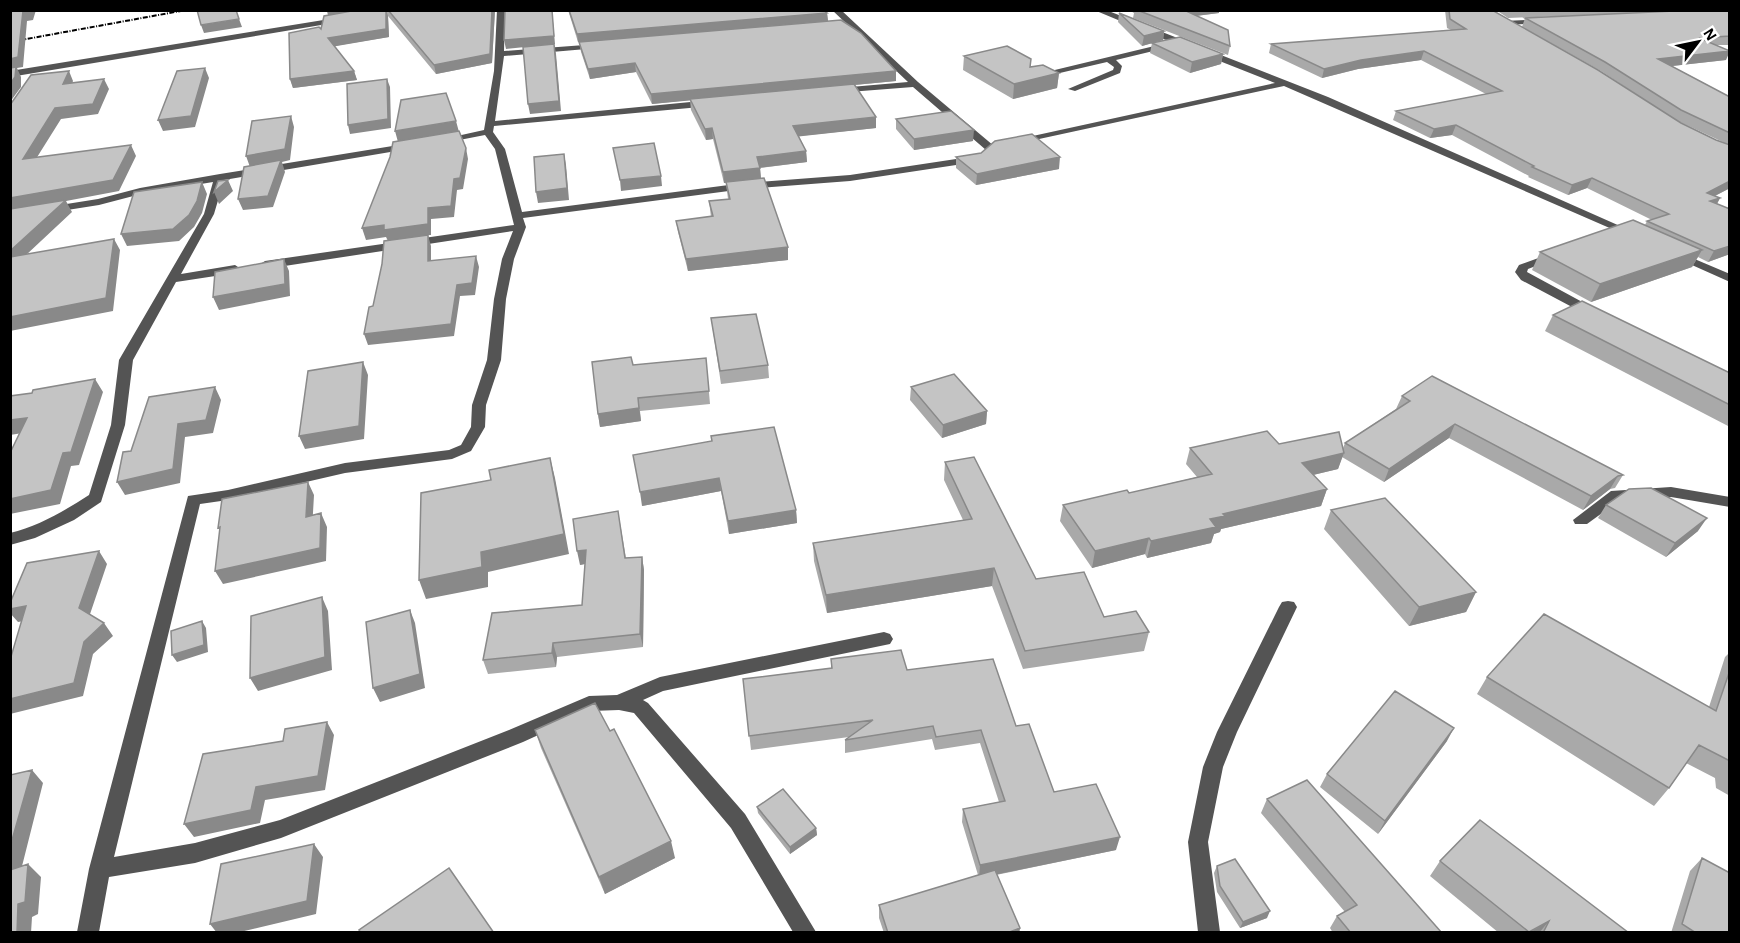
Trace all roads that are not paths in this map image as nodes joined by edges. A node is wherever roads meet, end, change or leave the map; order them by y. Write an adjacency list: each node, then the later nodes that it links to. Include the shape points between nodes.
1 (501, 10): 13 (street)
2 (836, 10): 8 (street)
3 (1098, 10): 11 (street)
4 (1492, 15): 7 (street)
5 (353, 17): 15 (street)
6 (1553, 21): 7 (street)
7 (1503, 23): 10 (street)
8 (849, 24): 9 (street); 20 (street)
9 (838, 25)
10 (1521, 33)
11 (1176, 42): 14 (street); 18 (street)
12 (611, 45): 13 (street)
13 (500, 54): 24 (street)
14 (1110, 60): 17 (street); 21 (street, via 1118,71)
15 (40, 69): 16 (street); 19 (street)
16 (10, 74)
17 (1033, 78)
18 (1286, 83): 25 (street); 29 (street)
19 (29, 84)
20 (915, 84): 22 (street); 28 (street, via 996,147 980,159 850,178 744,186)
21 (1072, 89)
22 (832, 92)
23 (726, 102): 24 (street)
24 (489, 128): 26 (street, via 425,143); 28 (street, via 500,149)
25 (1013, 143)
26 (220, 177): 27 (street); 34 (street, via 209,214)
27 (10, 216)
28 (518, 221): 34 (street); 43 (street, via 500,299 494,360 479,405 478,427 466,448 432,458 345,468 193,500)
29 (1623, 230): 30 (street); 31 (street)
30 (1603, 237)
31 (1644, 240)
32 (1666, 250): 35 (street)
33 (1563, 252): 36 (street, via 1523,267 1521,272 1525,278)
34 (173, 279): 39 (street, via 126,360 118,425 96,498 68,516)
35 (1730, 279)
36 (1601, 317)
37 (1730, 502): 38 (street, via 1671,492 1616,495)
38 (1581, 520)
39 (10, 539)
40 (1288, 607): 46 (street, via 1213,767 1198,842)
41 (884, 639): 42 (street, via 660,684)
42 (619, 702): 43 (street, via 589,704 280,829 195,853); 45 (street, via 641,708 738,821)
43 (100, 869): 44 (street)
44 (88, 933)
45 (805, 933)
46 (1209, 933)

